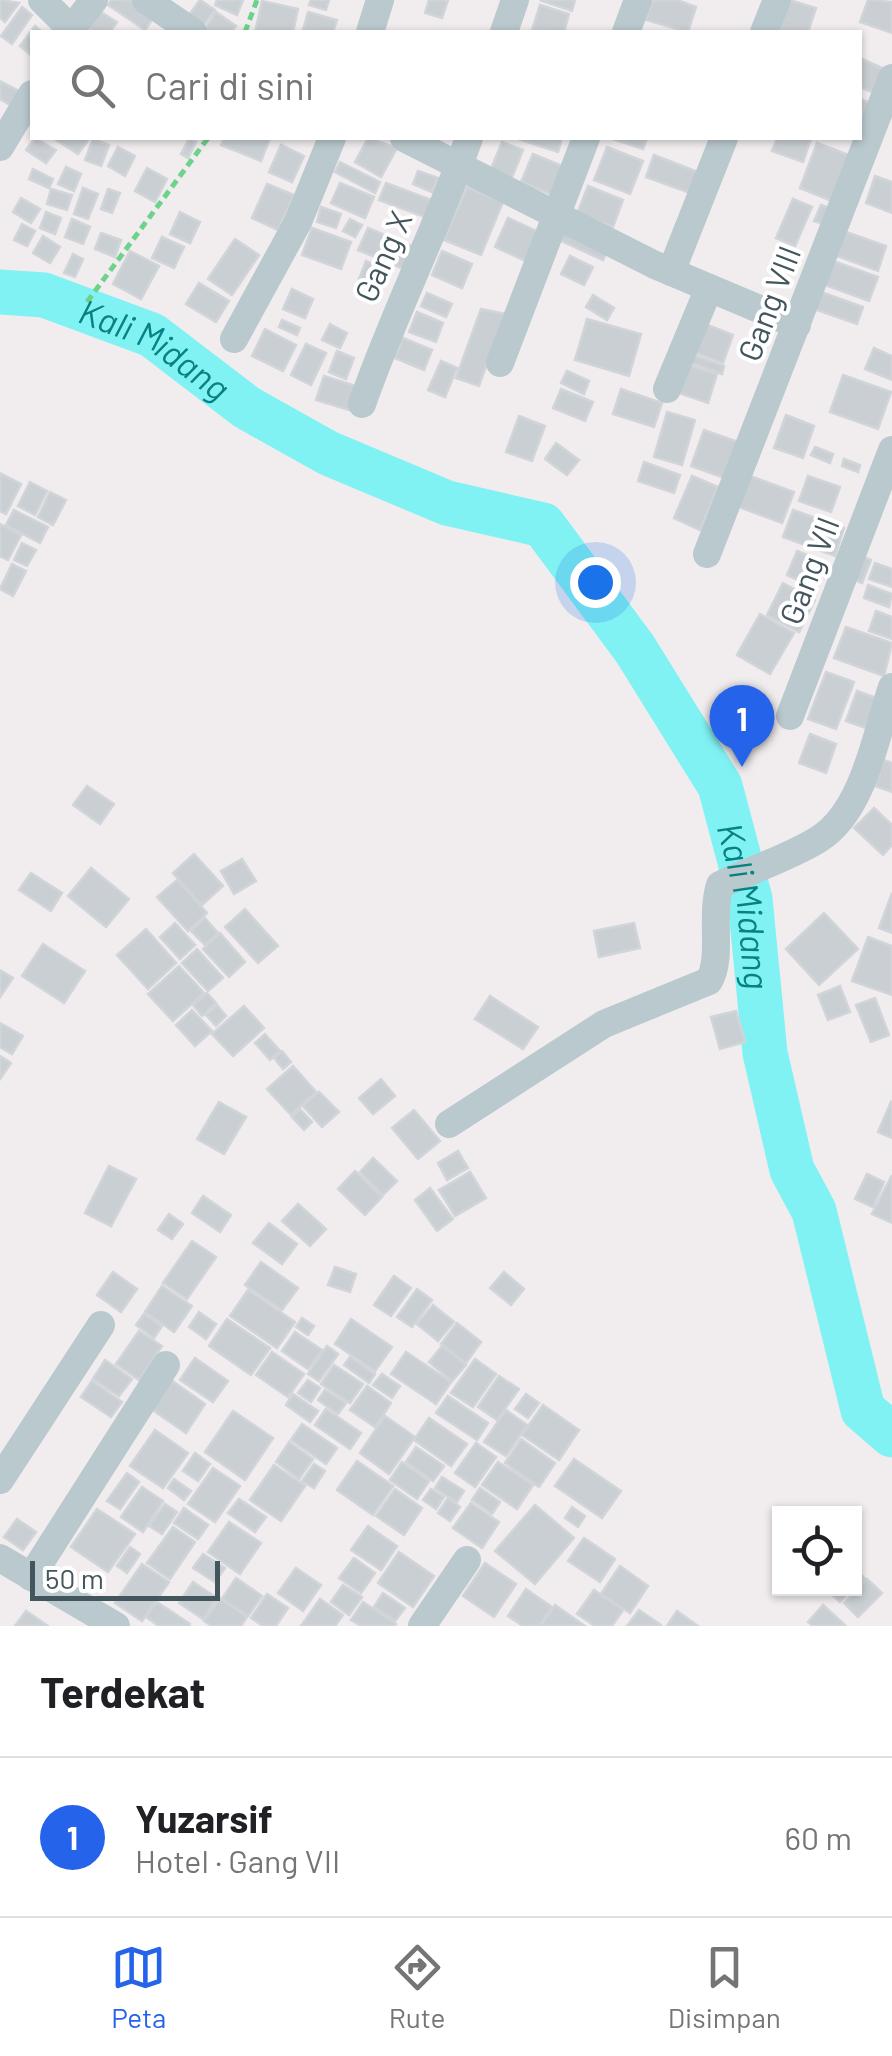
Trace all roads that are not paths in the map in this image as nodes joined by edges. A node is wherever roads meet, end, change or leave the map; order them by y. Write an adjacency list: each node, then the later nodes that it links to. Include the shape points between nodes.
1 (42, 0): 8 (street)
2 (94, 0): 9 (street)
3 (146, 0): 10 (street)
4 (380, 0): 11 (street)
5 (515, 0): 12 (street)
6 (638, 0): 13 (street)
7 (777, 0): 14 (street)
8 (69, 30)
9 (71, 30)
10 (190, 30)
11 (371, 30)
12 (505, 30)
13 (627, 30)
14 (765, 30)
15 (892, 78): 27 (street, Gang VIII)
16 (30, 97): 22 (street)
17 (331, 140): 28 (street, via 298,222)
18 (408, 140): 23 (street)
19 (469, 140): 23 (street, Gang X)
20 (585, 140): 24 (street)
21 (723, 140): 25 (street)
22 (0, 147)
23 (459, 166): 24 (street); 31 (street, Gang X)
24 (554, 216): 25 (street); 29 (street)
25 (671, 272): 26 (street)
26 (709, 288): 27 (street); 30 (street)
27 (797, 325): 33 (street, Gang VIII)
28 (234, 338)
29 (500, 363)
30 (667, 389)
31 (362, 404)
32 (892, 450): 35 (street, Gang VII)
33 (707, 554)
34 (892, 687): 36 (street, via 848,809 820,838 720,885 713,918 716,964 708,981 604,1024)
35 (790, 716)
36 (449, 1124)
37 (101, 1325): 39 (street)
38 (166, 1365): 42 (street)
39 (0, 1480)
40 (0, 1558): 42 (street)
41 (467, 1560): 44 (street)
42 (31, 1576): 43 (street)
43 (116, 1626)
44 (422, 1626)

